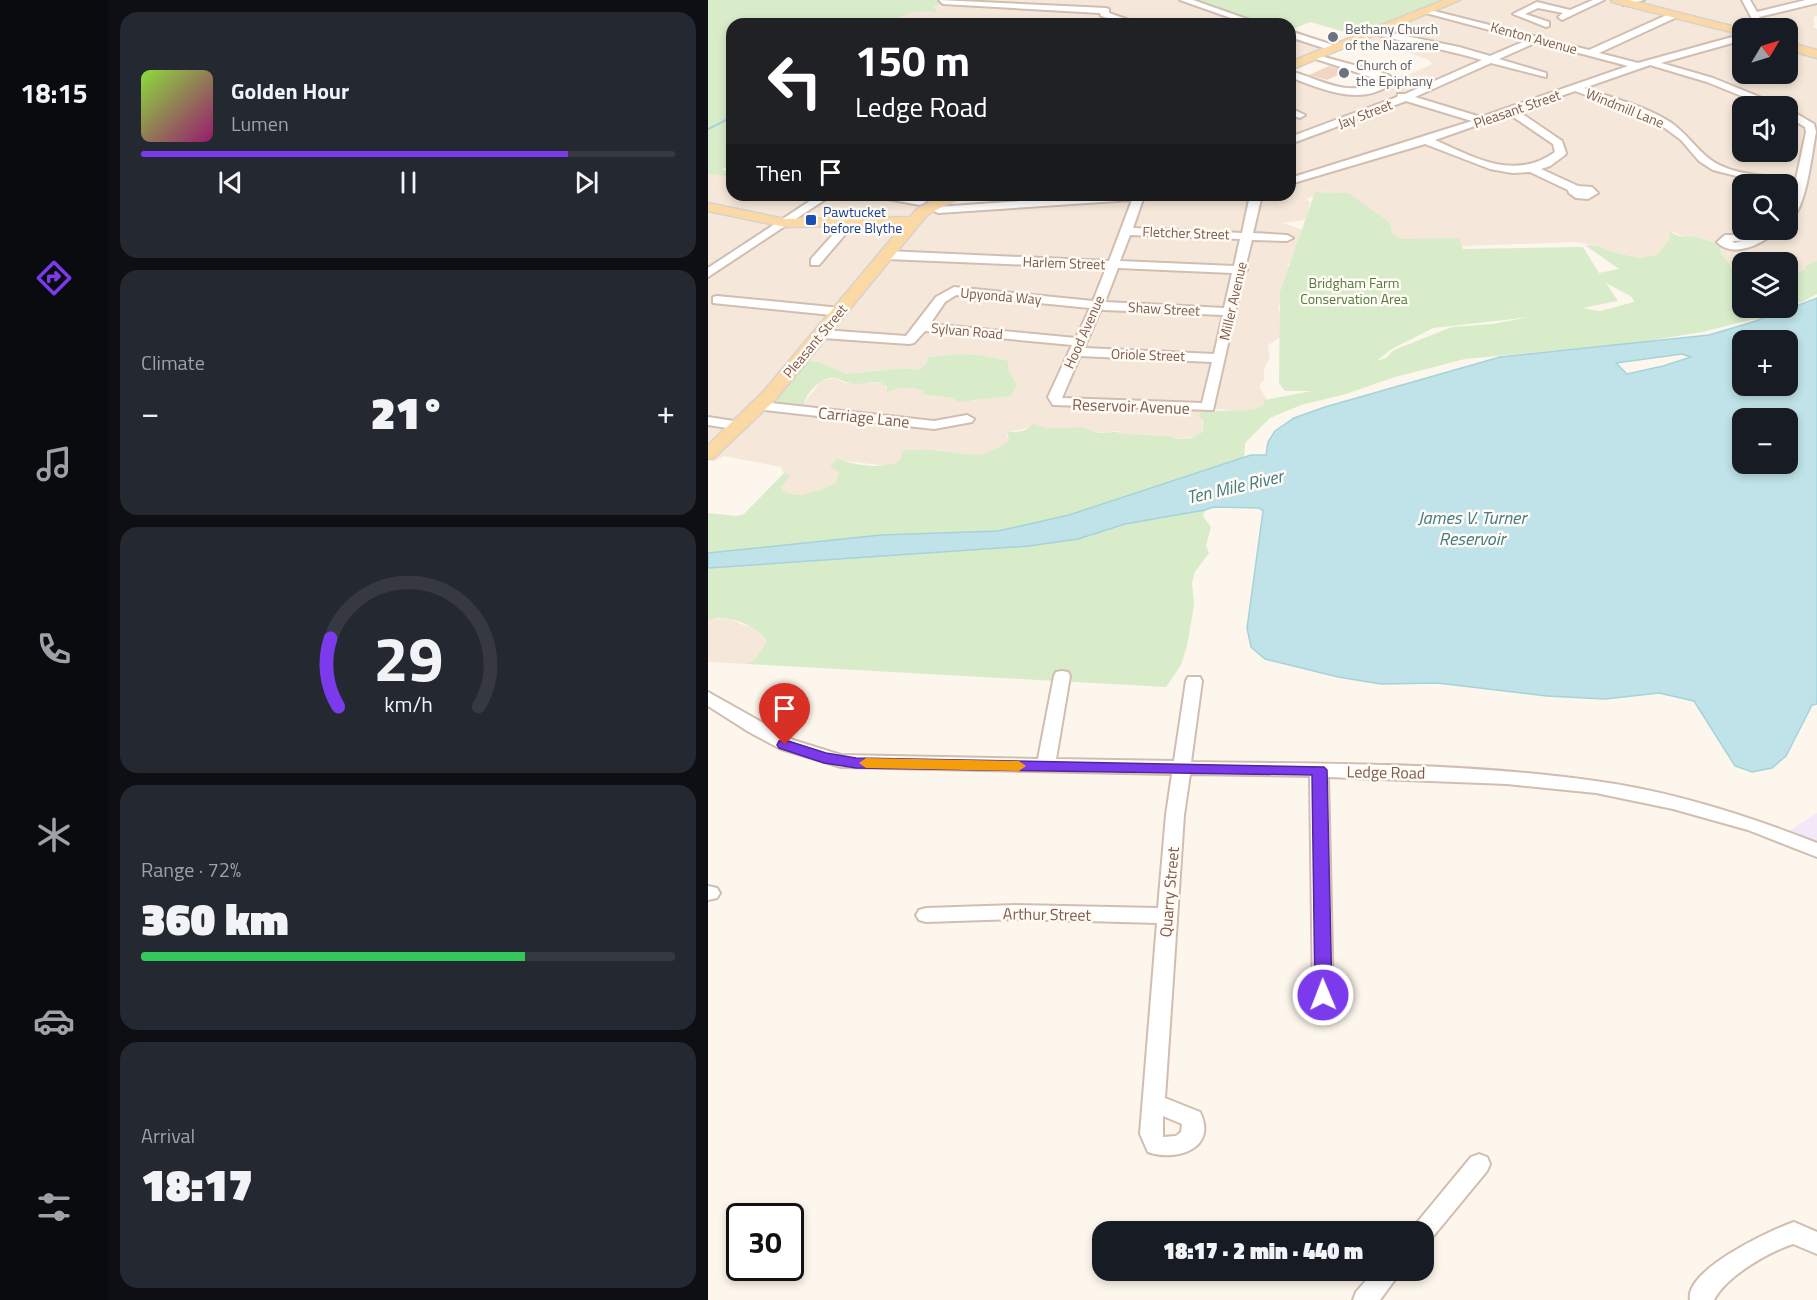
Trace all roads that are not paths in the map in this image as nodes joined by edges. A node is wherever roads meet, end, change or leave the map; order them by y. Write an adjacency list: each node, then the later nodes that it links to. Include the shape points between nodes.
1 (1113, 0): 11 (street)
2 (1184, 0): 17 (street)
3 (1454, 0): 10 (main road)
4 (1600, 0): 12 (street)
5 (1640, 0): 9 (street)
6 (1746, 0): 14 (street)
7 (1817, 0): 14 (street)
8 (943, 1): 11 (street)
9 (1621, 1): 13 (main road)
10 (1429, 11): 20 (main road); 22 (street, Kenton Avenue)
11 (1105, 12): 15 (street); 16 (street)
12 (1572, 13): 19 (street); 19 (street, via 1537,5 1517,14)
13 (1674, 15): 21 (main road); 28 (street)
14 (1755, 15): 18 (street)
15 (1102, 18)
16 (1120, 18)
17 (1238, 18)
18 (1756, 18)
19 (1546, 24): 22 (street)
20 (1375, 31): 26 (main road); 31 (street)
21 (1732, 32)
22 (1522, 35): 25 (street, Kenton Avenue)
23 (1296, 36): 26 (street)
24 (1732, 38): 32 (street, Pleasant Street)
25 (1536, 39): 28 (street, Kenton Avenue); 31 (street, Jay Street)
26 (1333, 48): 30 (main road)
27 (1798, 49): 29 (main road)
28 (1591, 53): 34 (street, Kenton Avenue)
29 (1817, 54)
30 (1316, 56): 33 (main road); 37 (street, via 1387,78 1388,82)
31 (1491, 59): 35 (street); 40 (street, Jay Street)
32 (1652, 62): 34 (street, Pleasant Street); 39 (street)
33 (1296, 64)
34 (1638, 66): 38 (street, Pleasant Street)
35 (1544, 75)
36 (1296, 76): 37 (street, via 1348,93)
37 (1378, 88): 40 (street)
38 (1577, 89): 41 (street, Pleasant Street); 48 (street, Windmill Lane, via 1666,124 1717,168)
39 (1749, 96)
40 (1407, 97): 43 (street); 44 (street, Jay Street)
41 (1512, 111): 43 (street, Pleasant Street); 46 (street, via 1558,142 1561,149 1557,158)
42 (1798, 119): 48 (street, via 1810,126)
43 (1483, 121): 45 (street, Pleasant Street)
44 (1296, 139)
45 (1426, 140): 46 (street, via 1479,163 1509,169); 47 (street, Pleasant Street)
46 (1530, 168): 49 (street)
47 (1296, 179)
48 (1800, 183): 50 (street)
49 (1576, 189)
50 (1798, 194)
51 (817, 201): 64 (street)
52 (894, 201): 62 (street)
53 (952, 201): 62 (main road)
54 (956, 201): 61 (main road)
55 (968, 201): 59 (street)
56 (1053, 201): 59 (street)
57 (1137, 201): 65 (street, Hood Avenue)
58 (1255, 201): 66 (street, Miller Avenue)
59 (985, 205): 61 (street)
60 (708, 207): 64 (main road)
61 (938, 210): 62 (main road)
62 (918, 213): 63 (main road); 68 (main road, Pleasant Street)
63 (849, 222): 64 (main road); 69 (street)
64 (785, 223): 72 (street)
65 (1125, 231): 66 (street, Fletcher Street); 70 (street, Hood Avenue)
66 (1248, 236): 67 (street, Fletcher Street); 71 (street, Miller Avenue)
67 (1287, 238)
68 (886, 255): 70 (street, Harlem Street); 75 (main road, Pleasant Street)
69 (815, 262)
70 (1113, 264): 71 (street, Harlem Street); 74 (street, Hood Avenue)
71 (1241, 270): 76 (street, Miller Avenue)
72 (708, 273)
73 (717, 300): 75 (street)
74 (1097, 305): 76 (street, Shaw Street); 77 (street, Upyonda Way, via 954,291 946,294); 79 (street, Hood Avenue)
75 (841, 312): 78 (main road, Pleasant Street)
76 (1230, 312): 80 (street, Miller Avenue)
77 (922, 327): 78 (street, Sylvan Road, via 911,339 903,341); 79 (street, Sylvan Road)
78 (823, 334): 82 (main road, Pleasant Street)
79 (1079, 347): 80 (street, Oriole Street); 81 (street, Hood Avenue)
80 (1220, 358): 83 (street, Miller Avenue)
81 (1055, 400): 83 (street, Reservoir Avenue, via 1063,404)
82 (761, 406): 84 (street, Carriage Lane, via 934,425); 86 (main road, Pleasant Street)
83 (1208, 407)
84 (967, 419)
85 (708, 421): 86 (street)
86 (741, 426): 87 (main road, Pleasant Street)
87 (708, 454)
88 (1062, 676): 91 (street)
89 (1194, 681): 92 (street, Quarry Street)
90 (708, 698): 91 (street, Ledge Road, via 772,739 824,758 856,763)
91 (1046, 766): 92 (street, Ledge Road)
92 (1180, 768): 93 (street, Ledge Road); 96 (street, Quarry Street)
93 (1319, 770): 94 (street, Ledge Road, via 1453,773 1596,787 1732,818); 97 (street)
94 (1817, 850)
95 (926, 915): 96 (street, Arthur Street, via 1016,912)
96 (1167, 916): 98 (street, Quarry Street)
97 (1323, 995)
98 (1154, 1104)
99 (1479, 1164): 100 (street)
100 (1432, 1221)
101 (1809, 1239): 104 (street, via 1794,1233 1768,1241 1725,1268 1701,1295)
102 (1381, 1281): 103 (street)
103 (1365, 1300)
104 (1702, 1300)

